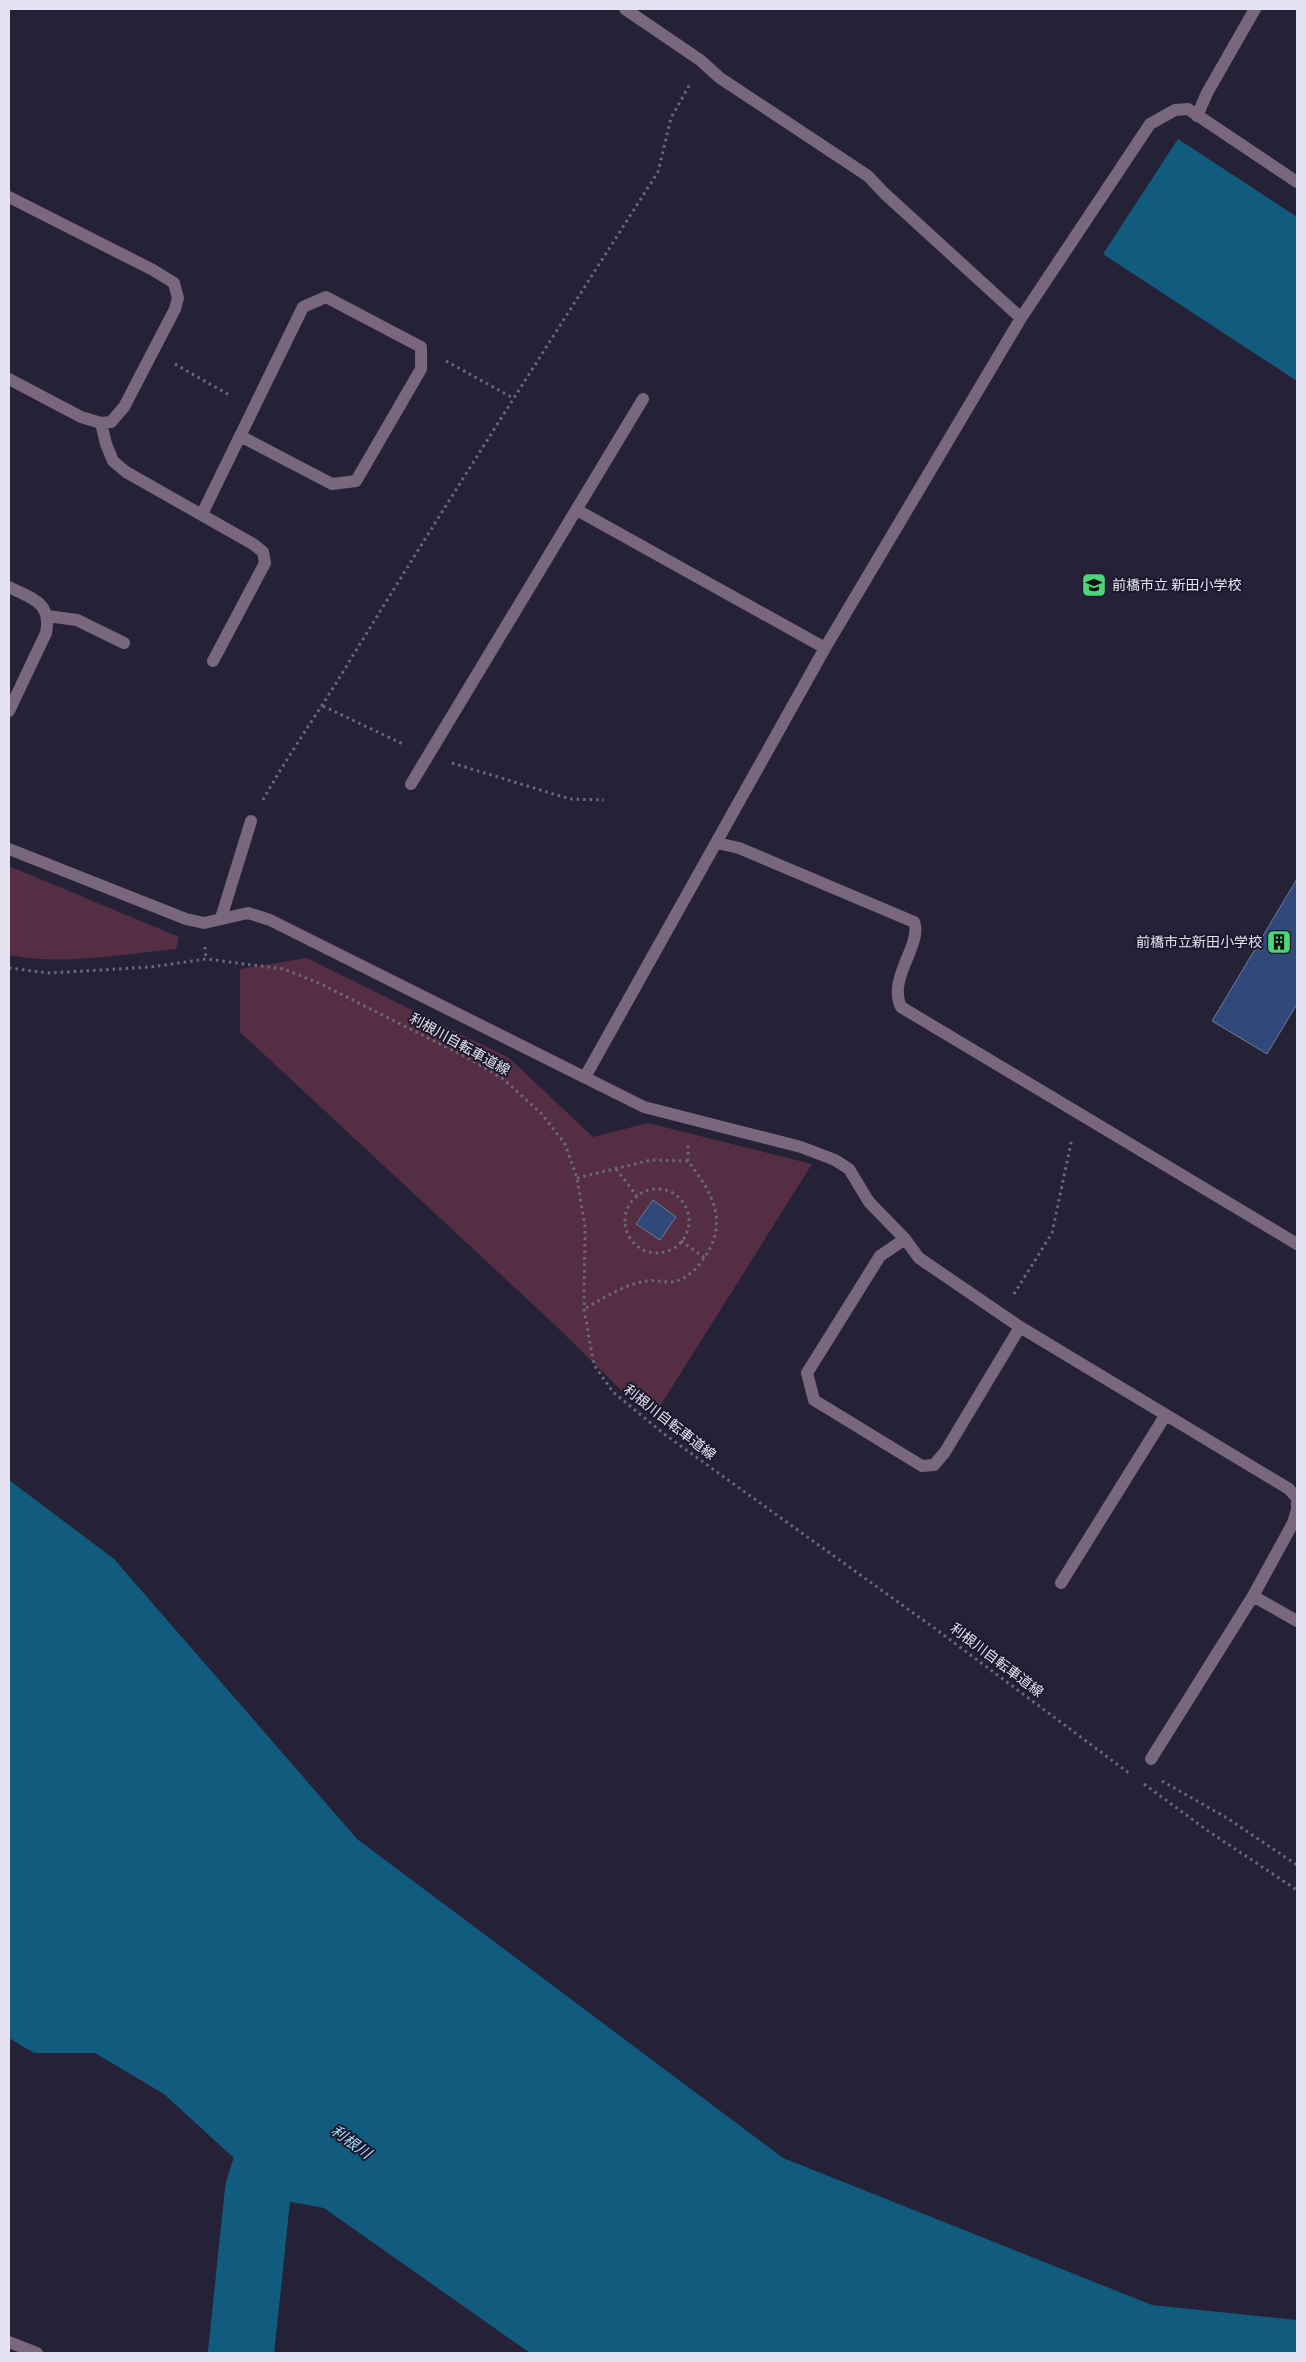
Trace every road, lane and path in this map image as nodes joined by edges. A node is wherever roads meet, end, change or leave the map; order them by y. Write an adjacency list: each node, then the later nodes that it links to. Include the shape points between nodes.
1 (625, 9): 3 (street)
2 (1255, 9): 4 (street)
3 (702, 62): 7 (street, via 720,78 868,176); 11 (path, via 671,118 658,172)
4 (1197, 116): 5 (street); 7 (street, via 1188,109 1182,109 1150,124)
5 (1297, 182)
6 (9, 197): 9 (street, via 153,270 174,284 178,298 175,309)
7 (1021, 318): 21 (street)
8 (420, 347): 11 (path); 13 (street, via 326,297 303,307); 15 (street, via 422,369 356,481 332,484)
9 (153, 352): 13 (path); 14 (street, via 124,407 111,422)
10 (9, 379): 14 (street, via 81,417)
11 (513, 398): 23 (path)
12 (642, 399): 16 (street)
13 (253, 408): 15 (street)
14 (101, 423): 17 (street, via 114,461 126,472)
15 (240, 436): 17 (street)
16 (577, 510): 21 (street); 25 (street)
17 (202, 514): 22 (street, via 254,544 263,552 265,563)
18 (9, 587): 19 (street, via 38,602)
19 (48, 616): 20 (street, via 77,620); 24 (street, via 46,633)
20 (124, 644)
21 (825, 648): 29 (street)
22 (213, 661)
23 (323, 706): 25 (path); 28 (path, via 279,770)
24 (9, 711)
25 (428, 756): 26 (street); 27 (path, via 570,799)
26 (411, 784)
27 (604, 800)
28 (251, 821): 31 (street)
29 (717, 842): 33 (street); 34 (street, via 739,848 914,922 915,932 896,991 901,1008)
30 (9, 849): 31 (street, via 186,919 204,923)
31 (221, 918): 33 (street, via 248,913 270,920)
32 (9, 968): 36 (path, 利根川自転車道線, via 49,972 151,967 206,959 253,964 299,974 460,1054 503,1079 541,1113 565,1144)
33 (585, 1078): 38 (street, via 644,1107 821,1153 849,1169 870,1202)
34 (1078, 1113): 40 (street); 43 (path, via 1052,1233)
35 (616, 1168): 36 (path); 37 (path); 41 (path, via 651,1160 688,1161 707,1187 716,1209 715,1242)
36 (577, 1178): 42 (path, 利根川自転車道線, via 586,1227)
37 (637, 1196): 39 (path, via 646,1190 656,1189 676,1195 683,1202 689,1222); 39 (path, via 630,1204 625,1224 634,1243 652,1253 673,1249)
38 (905, 1239): 43 (street, via 919,1258); 44 (street, via 880,1256 807,1372 814,1400 922,1466 934,1465)
39 (681, 1242): 41 (path)
40 (1297, 1244)
41 (705, 1258): 42 (path, via 699,1267 676,1281 647,1280 624,1286)
42 (584, 1309): 50 (path, 利根川自転車道線, via 594,1365 613,1392 636,1413 937,1630)
43 (1002, 1315): 44 (street)
44 (1020, 1327): 45 (street)
45 (1165, 1416): 46 (street); 47 (street, via 1289,1489 1297,1498 1293,1523)
46 (1061, 1583)
47 (1253, 1596): 48 (street); 49 (street)
48 (1297, 1621)
49 (1151, 1759): 52 (path, via 1155,1777 1227,1818)
50 (1135, 1778)
51 (1142, 1783): 53 (path)
52 (1297, 1865)
53 (1297, 1890)
54 (9, 2342): 55 (street)
55 (37, 2353)

